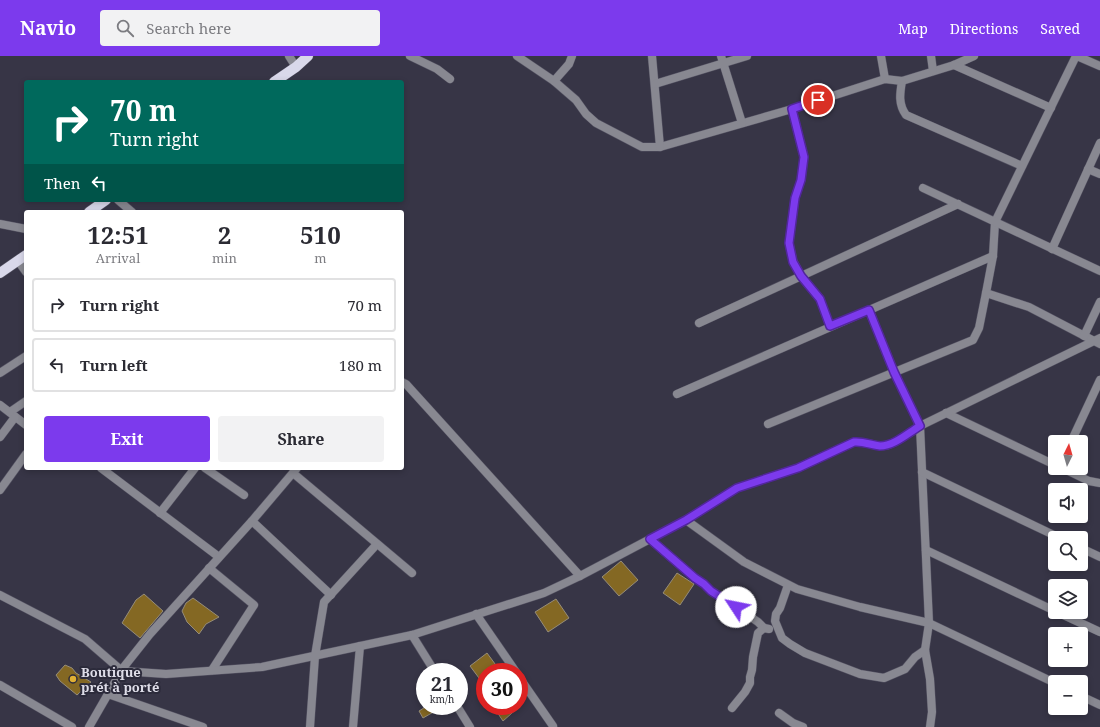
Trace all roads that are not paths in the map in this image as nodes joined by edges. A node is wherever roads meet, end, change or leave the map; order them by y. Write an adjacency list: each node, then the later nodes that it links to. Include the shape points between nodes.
1 (289, 56): 15 (street)
2 (308, 56): 15 (main road)
3 (410, 56): 17 (street, via 437,69)
4 (517, 56): 20 (street)
5 (572, 56): 20 (street, via 569,64)
6 (652, 56): 22 (street)
7 (747, 56): 12 (street)
8 (881, 56): 18 (street)
9 (931, 56): 16 (street)
10 (974, 56): 13 (street)
11 (1077, 56): 14 (street); 23 (street)
12 (722, 60): 22 (street); 25 (street)
13 (954, 65): 16 (street); 23 (street)
14 (1100, 66)
15 (296, 67): 19 (main road)
16 (933, 71): 21 (street)
17 (450, 79)
18 (885, 79): 21 (street); 24 (street)
19 (277, 80)
20 (554, 81): 27 (street, via 576,100 596,123 642,147)
21 (902, 81): 28 (street, via 901,108 906,114)
22 (655, 84): 27 (street)
23 (1051, 108): 28 (street)
24 (792, 109): 25 (street); 45 (street, via 804,157 789,243 793,262)
25 (742, 123): 27 (street)
26 (1100, 143): 29 (street)
27 (660, 147)
28 (1022, 166): 37 (street)
29 (1088, 169): 30 (street); 40 (street)
30 (1100, 174)
31 (923, 188): 34 (street)
32 (103, 202): 35 (main road)
33 (120, 202): 36 (street)
34 (958, 204): 37 (street); 45 (street)
35 (92, 210)
36 (130, 210)
37 (995, 222): 40 (street); 41 (street)
38 (0, 224): 39 (street)
39 (24, 229)
40 (1052, 249): 43 (street)
41 (993, 256): 46 (street); 48 (street)
42 (22, 258): 44 (main road)
43 (1100, 271)
44 (0, 273)
45 (801, 276): 49 (street); 50 (street, via 820,299)
46 (986, 293): 51 (street, via 1029,308); 54 (street, via 979,328 973,340)
47 (1100, 302): 51 (street)
48 (869, 310): 50 (street); 54 (street)
49 (699, 323)
50 (830, 326): 58 (street)
51 (1084, 336): 52 (street)
52 (1098, 341): 61 (street)
53 (24, 357): 55 (street)
54 (894, 372): 64 (street); 65 (street)
55 (0, 374)
56 (1100, 380): 66 (street)
57 (404, 385): 91 (street)
58 (677, 394)
59 (24, 403): 62 (street)
60 (0, 405): 62 (street)
61 (946, 413): 65 (street); 69 (street)
62 (13, 415): 63 (street); 67 (street)
63 (24, 423)
64 (768, 424)
65 (920, 426): 74 (street); 80 (street, via 887,445 854,442 798,468 737,488)
66 (1074, 435)
67 (0, 437)
68 (24, 457): 77 (street)
69 (1048, 462)
70 (104, 470): 79 (street)
71 (193, 470): 79 (street)
72 (208, 470): 78 (street)
73 (295, 470): 81 (street); 84 (street)
74 (922, 472): 82 (street); 85 (street)
75 (1077, 475): 76 (street)
76 (1100, 483)
77 (0, 489)
78 (244, 495)
79 (160, 513): 87 (street)
80 (686, 520): 83 (street); 92 (street, via 744,562)
81 (252, 521): 87 (street); 94 (street)
82 (1048, 532)
83 (650, 539): 91 (street); 99 (street, via 711,591)
84 (377, 544): 90 (street); 94 (street)
85 (926, 550): 95 (street); 98 (street)
86 (1088, 551): 88 (street)
87 (219, 557): 89 (street)
88 (1100, 557)
89 (209, 568): 108 (street, via 254,605); 109 (street, via 150,634)
90 (412, 573)
91 (580, 576): 96 (street, via 544,593)
92 (788, 585): 98 (street, via 860,607); 100 (street, via 776,614)
93 (0, 595): 109 (street, via 85,639)
94 (331, 595): 105 (street, via 324,602)
95 (1048, 608)
96 (476, 614): 102 (street); 107 (street)
97 (1071, 619): 101 (street)
98 (929, 622): 104 (street); 110 (street)
99 (764, 628): 100 (street); 116 (street, via 758,633 750,683)
100 (778, 629): 104 (street, via 782,638 804,653 872,677 884,678 905,669 914,657)
101 (1100, 632)
102 (412, 635): 103 (street); 106 (street)
103 (360, 646): 105 (street); 124 (street)
104 (925, 650): 127 (street, via 930,680)
105 (315, 656): 108 (street, via 262,667); 123 (street)
106 (429, 663)
107 (510, 663)
108 (212, 670): 109 (street, via 166,674)
109 (122, 671): 113 (street)
110 (1048, 680)
111 (0, 685): 120 (street)
112 (528, 690): 119 (street)
113 (108, 694): 121 (street); 122 (street)
114 (1088, 699): 115 (street)
115 (1100, 705)
116 (732, 708)
117 (779, 713): 126 (street)
118 (463, 715): 125 (street)
119 (553, 726)
120 (72, 727)
121 (89, 727)
122 (203, 727)
123 (310, 727)
124 (353, 727)
125 (470, 727)
126 (803, 727)
127 (930, 727)

